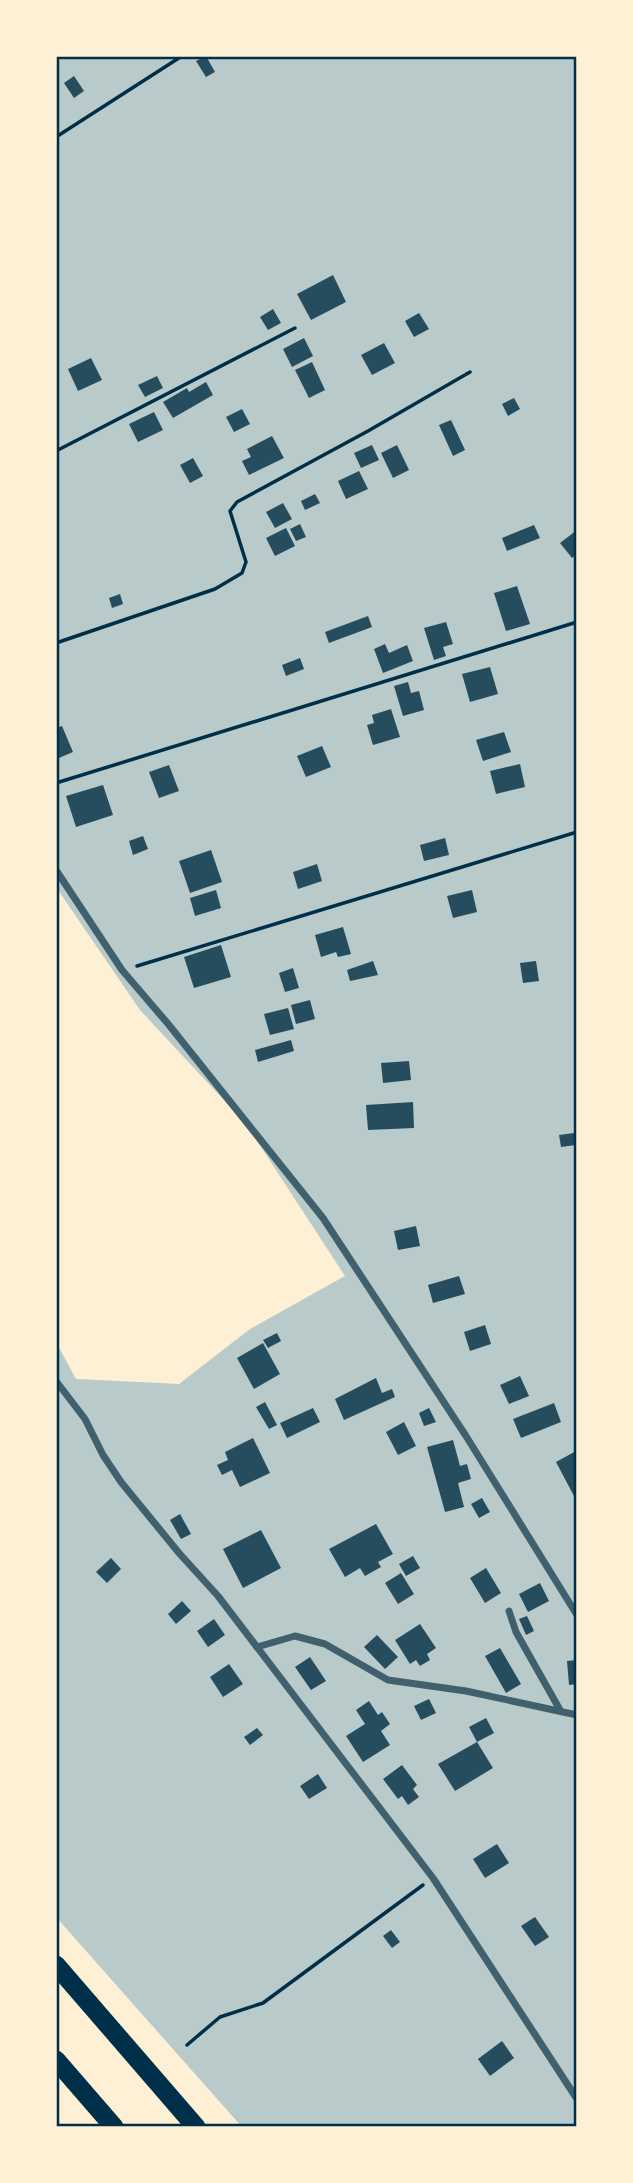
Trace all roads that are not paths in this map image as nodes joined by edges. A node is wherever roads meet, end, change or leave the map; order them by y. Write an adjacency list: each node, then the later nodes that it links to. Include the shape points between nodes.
1 (56, 870): 4 (street, via 122,970 323,1218)
2 (56, 1381): 5 (street, via 85,1419 121,1482)
3 (509, 1611): 6 (street)
4 (577, 1615)
5 (257, 1647): 6 (street, via 295,1636 325,1644 388,1680); 10 (street, via 433,1878)
6 (560, 1710): 7 (street)
7 (577, 1715)
8 (56, 1965): 12 (highway)
9 (56, 2060): 11 (highway)
10 (577, 2099)
11 (114, 2127)
12 (196, 2127)

